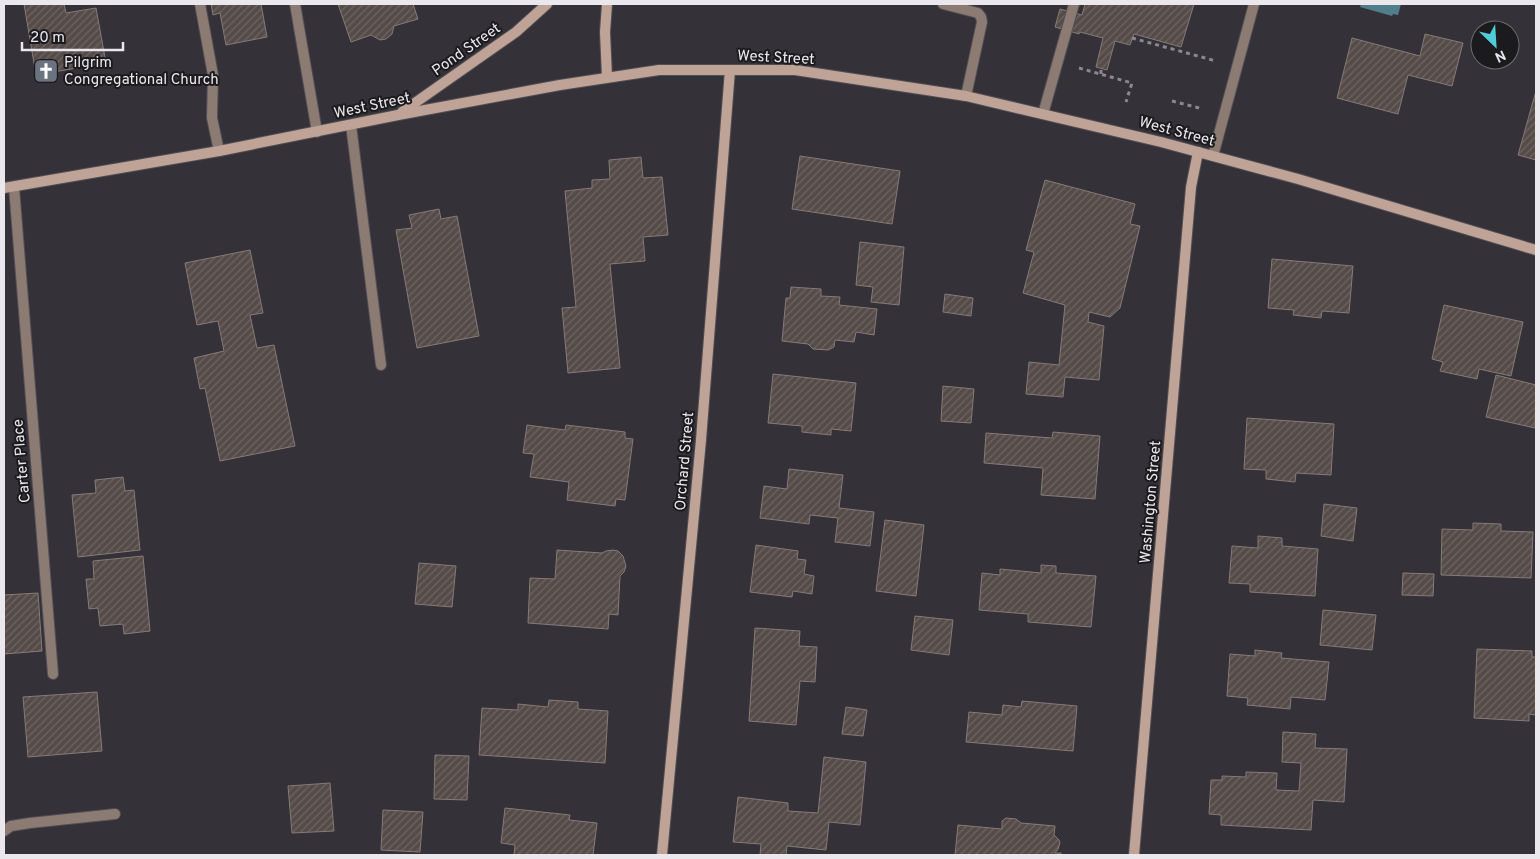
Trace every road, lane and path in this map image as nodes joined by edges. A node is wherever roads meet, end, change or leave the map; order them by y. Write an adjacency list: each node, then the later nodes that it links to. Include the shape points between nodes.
1 (200, 4): 23 (street, via 213,75 212,118)
2 (295, 4): 22 (street)
3 (547, 4): 19 (street, Pond Street, via 516,32)
4 (607, 4): 14 (street)
5 (943, 4): 15 (street, via 978,13 981,17)
6 (1074, 4): 9 (street)
7 (1254, 4): 10 (street)
8 (1132, 38): 10 (path)
9 (1058, 62): 13 (path); 18 (street)
10 (1237, 66): 20 (street)
11 (1101, 69): 13 (path)
12 (730, 70): 14 (street, West Street, via 659,70); 15 (street, West Street, via 795,70); 32 (street, Orchard Street, via 701,440)
13 (1101, 74): 17 (path, via 1132,83)
14 (607, 77): 19 (street, West Street)
15 (966, 96): 18 (street, West Street)
16 (1172, 101): 20 (path)
17 (1126, 102)
18 (1043, 114): 24 (street, West Street)
19 (398, 115): 21 (street, West Street)
20 (1224, 115): 25 (street)
21 (351, 125): 22 (street, West Street); 28 (street)
22 (317, 132): 23 (street, West Street)
23 (219, 151): 26 (street, West Street)
24 (1198, 152): 25 (street, West Street); 33 (street, Washington Street, via 1191,187)
25 (1213, 156): 27 (street, West Street)
26 (9, 187): 29 (street, Carter Place)
27 (1536, 250)
28 (381, 365)
29 (53, 674)
30 (115, 814): 31 (street, via 30,823 11,826)
31 (4, 831)
32 (662, 855)
33 (1134, 855)

